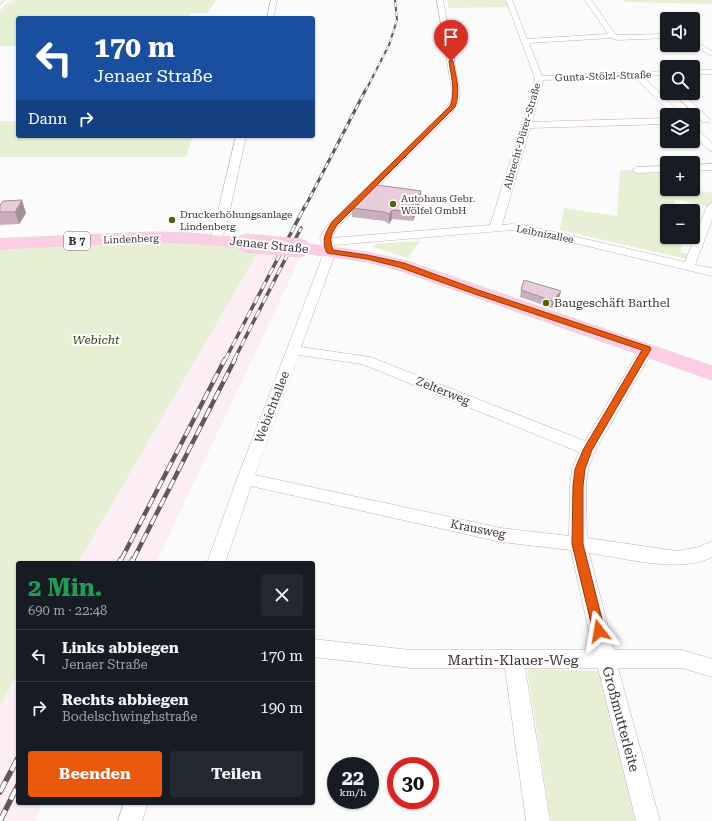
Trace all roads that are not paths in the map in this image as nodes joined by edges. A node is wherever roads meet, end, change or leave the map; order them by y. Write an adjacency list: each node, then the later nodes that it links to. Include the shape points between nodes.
1 (9, 0): 6 (street)
2 (274, 0): 7 (street)
3 (440, 0): 37 (street, Webichtallee, via 456,92 454,102 448,112 334,224 327,235)
4 (509, 0): 10 (street, Albrecht-Dürer-Straße)
5 (588, 0): 8 (street)
6 (0, 8)
7 (270, 16)
8 (612, 36): 9 (street); 10 (street)
9 (660, 36)
10 (524, 41): 19 (street, Albrecht-Dürer-Straße)
11 (700, 46): 12 (street)
12 (712, 54)
13 (700, 72): 14 (street)
14 (712, 72)
15 (636, 74): 16 (street, Gunta-Stölzl-Straße); 19 (street, Gunta-Stölzl-Straße); 21 (street)
16 (657, 74): 17 (street, Gunta-Stölzl-Straße); 18 (street)
17 (660, 74)
18 (660, 77)
19 (539, 78): 24 (street, Albrecht-Dürer-Straße)
20 (685, 100): 22 (street)
21 (671, 108)
22 (709, 120)
23 (660, 121): 24 (street)
24 (526, 125): 34 (street, Albrecht-Dürer-Straße)
25 (700, 137): 27 (street)
26 (241, 138): 35 (street)
27 (712, 148)
28 (712, 167): 29 (street)
29 (700, 168)
30 (660, 169): 31 (street)
31 (637, 170)
32 (712, 206): 33 (street)
33 (709, 223): 38 (street)
34 (495, 228): 37 (street, Leibnizallee); 38 (street, Leibnizallee, via 529,229)
35 (215, 240): 36 (main road, Lindenberg / B 7, via 153,237); 37 (main road, Jenaer Straße / B 7, bridge, via 301,248)
36 (0, 244)
37 (328, 247): 40 (main road, Jenaer Straße / B 7, via 402,265); 41 (street, Webichtallee)
38 (689, 266): 39 (street, Leibnizallee)
39 (712, 272)
40 (647, 349): 42 (main road, Jenaer Straße / B 7); 43 (street, Großmutterleite)
41 (294, 350): 43 (street, Zelterweg, via 365,360); 44 (street, Webichtallee)
42 (712, 373)
43 (588, 450): 45 (street, Großmutterleite, via 580,469 578,486)
44 (245, 479): 45 (street, Krausweg, via 501,535); 47 (street, Webichtallee)
45 (578, 544): 46 (street, Krausweg, via 677,558 704,553); 50 (street, Großmutterleite)
46 (712, 548)
47 (217, 561)
48 (315, 648): 49 (street, Martin-Klauer-Weg, via 410,659)
49 (514, 660): 50 (street, Martin-Klauer-Weg); 54 (street)
50 (606, 660): 51 (street, Martin-Klauer-Weg, via 682,659); 55 (street, Großmutterleite)
51 (712, 668)
52 (135, 805): 53 (street)
53 (130, 821)
54 (538, 821)
55 (648, 821)

